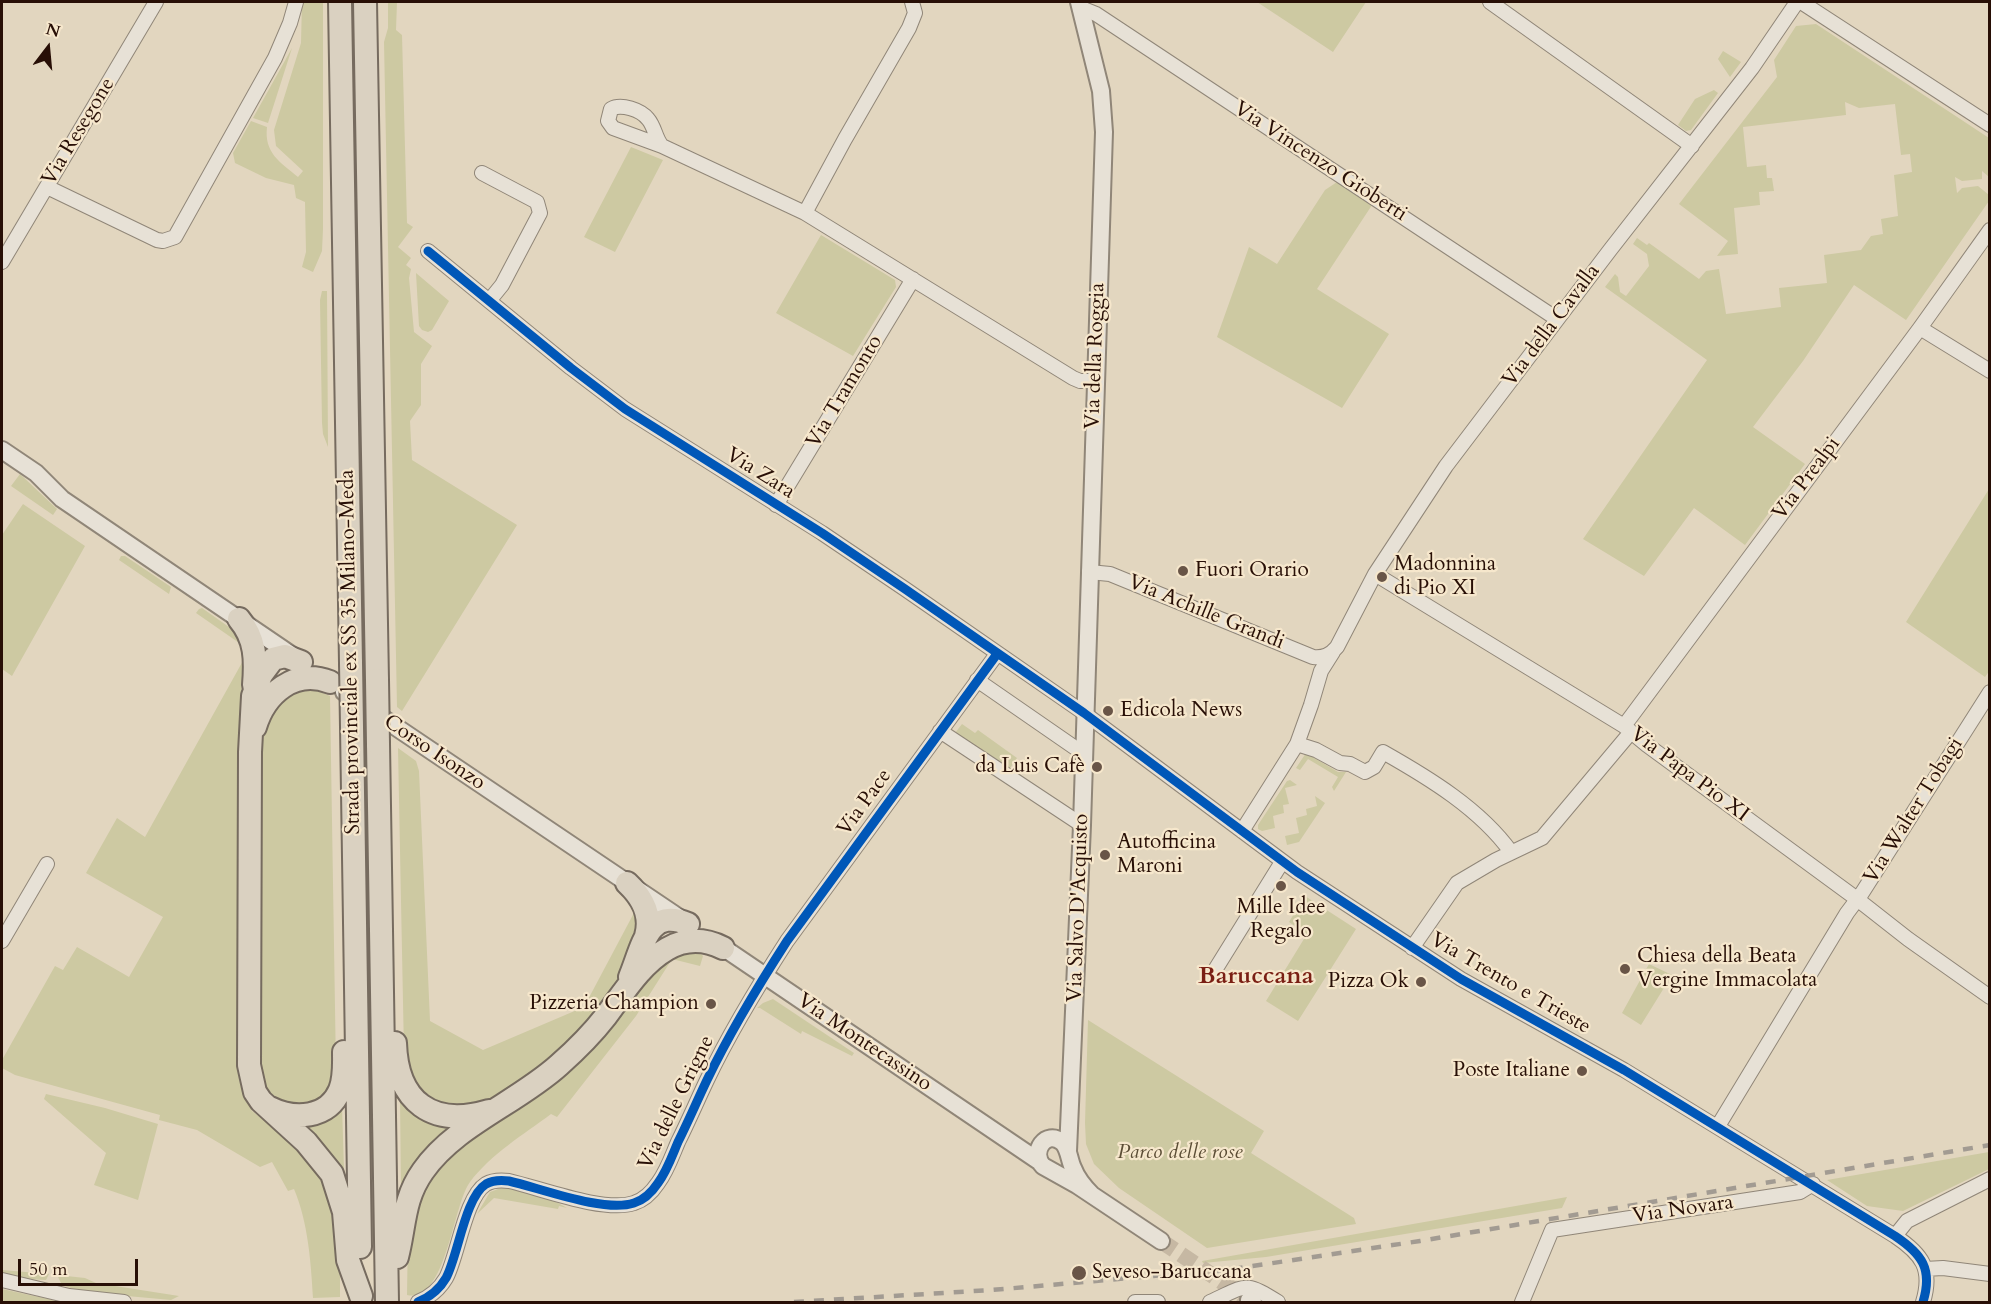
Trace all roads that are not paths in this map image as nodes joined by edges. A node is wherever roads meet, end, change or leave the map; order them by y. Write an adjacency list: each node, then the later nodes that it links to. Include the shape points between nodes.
1 (156, 2): 13 (street, Via Resegone)
2 (296, 2): 13 (street, via 275,58 179,232 170,240 157,240)
3 (340, 2): 56 (highway, Strada provinciale ex SS 35 Milano-Meda, bridge)
4 (365, 2): 55 (highway, Strada provinciale ex SS 35 Milano-Meda, bridge)
5 (912, 2): 14 (street, via 915,12 909,28)
6 (1493, 2): 11 (street)
7 (1799, 2): 9 (street); 11 (street, Via della Cavalla)
8 (1080, 5): 20 (street, Via Vincenzo Gioberti); 23 (street, Via della Roggia, via 1103,108)
9 (1989, 125)
10 (662, 146): 14 (street)
11 (1692, 146): 20 (street, Via della Cavalla)
12 (482, 173): 19 (street, via 537,202 540,213 502,285)
13 (47, 187): 17 (street, Via Resegone)
14 (805, 213): 18 (street)
15 (1989, 230): 21 (street, Via Prealpi)
16 (428, 251): 19 (street, Via Zara)
17 (2, 262)
18 (913, 279): 23 (street, via 1073,378); 25 (street, Via Tramonto)
19 (489, 301): 25 (street, Via Zara, via 625,409)
20 (1557, 319): 27 (street, Via della Cavalla, via 1446,466)
21 (1920, 328): 22 (street); 38 (street, Via Prealpi)
22 (1989, 371)
23 (1095, 381): 26 (street, Via della Roggia)
24 (2, 450): 28 (street, Corso Isonzo, via 36,473 62,499)
25 (776, 505): 29 (street, Via Zara, via 869,564)
26 (1089, 572): 31 (street, Via Achille Grandi, via 1110,574); 37 (street, Via della Roggia)
27 (1375, 574): 31 (street, Via della Cavalla, via 1334,650); 38 (street, Via Papa Pio XI)
28 (239, 619): 30 (street, Corso Isonzo); 36 (highway, via 254,645)
29 (997, 654): 32 (street, Via Pace); 37 (street, Via Zara)
30 (289, 655): 33 (street, Corso Isonzo); 34 (highway); 36 (highway, via 273,659)
31 (1319, 662): 40 (street)
32 (977, 680): 39 (street, Via Pace); 42 (street)
33 (330, 682): 34 (highway, via 314,678 292,681); 48 (street, Corso Isonzo)
34 (276, 692): 41 (highway, via 258,717)
35 (1989, 692): 49 (street, Via Walter Tobagi)
36 (253, 696): 41 (highway)
37 (1084, 713): 42 (street, Via Salvo D'Acquisto); 44 (street, Via Trento e Trieste)
38 (1627, 729): 45 (street, Via Prealpi, via 1599,772 1542,838); 49 (street, Via Papa Pio XI)
39 (940, 731): 43 (street); 59 (street, Via Pace)
40 (1297, 744): 44 (street); 45 (street, via 1369,771 1383,752 1442,786 1494,831)
41 (250, 752): 62 (highway, via 249,1065)
42 (1084, 754): 43 (street, Via Salvo D'Acquisto)
43 (1082, 825): 64 (street, Via Salvo D'Acquisto)
44 (1242, 831): 46 (street, Via Trento e Trieste)
45 (1511, 852): 54 (street, Via Prealpi, via 1457,883)
46 (1282, 862): 54 (street, Via Trento e Trieste); 58 (street)
47 (47, 864): 52 (street)
48 (627, 884): 50 (street, Corso Isonzo); 51 (highway, via 645,908)
49 (1857, 899): 61 (street, Via Papa Pio XI); 65 (street, Via Walter Tobagi)
50 (670, 915): 51 (highway); 53 (street, Corso Isonzo); 57 (highway, via 666,939)
51 (646, 936): 60 (highway)
52 (2, 941)
53 (723, 948): 57 (highway, via 692,940 669,948); 59 (street, Via Montecassino)
54 (1412, 948): 65 (street, Via Trento e Trieste)
55 (381, 960): 63 (highway, via 394,1008 399,1073 413,1099 433,1113 456,1117); 80 (highway, Strada provinciale ex SS 35 Milano-Meda)
56 (356, 963): 62 (highway, via 345,1000 344,1071 336,1097 307,1116 284,1114); 79 (highway, Strada provinciale ex SS 35 Milano-Meda)
57 (650, 963): 60 (highway)
58 (1215, 970)
59 (765, 976): 66 (street, Via Montecassino); 82 (street, Via delle Grigne, via 737,1022 665,1172 648,1195 634,1203 614,1205 494,1180 481,1188 472,1204 446,1278 433,1294)
60 (619, 997): 63 (highway, via 570,1055)
61 (1989, 997)
62 (261, 1101): 79 (highway, via 306,1142 332,1174 344,1212 348,1260)
63 (510, 1103): 80 (highway, via 451,1140 422,1172 403,1219)
64 (1071, 1104): 67 (street, Via Salvo D'Acquisto, via 1062,1126); 68 (street, Via Salvo D'Acquisto)
65 (1718, 1126): 71 (street, Via Trento e Trieste)
66 (1004, 1138): 67 (street, Via Montecassino, via 1024,1144); 69 (street, Via Montecassino)
67 (1046, 1140): 68 (street, via 1060,1140); 69 (street, via 1037,1152)
68 (1068, 1152): 69 (street, via 1062,1166); 72 (street, Via Montecassino, via 1077,1177)
69 (1044, 1165): 72 (street, Via Montecassino)
70 (1989, 1179): 73 (street, via 1907,1221)
71 (1813, 1184): 73 (street, Via Trento e Trieste); 87 (street, Via Novara, via 1800,1192 1552,1230)
72 (1092, 1195): 74 (street, Via Montecassino)
73 (1895, 1236): 75 (street, Via Trento e Trieste, via 1918,1254)
74 (1161, 1241)
75 (1925, 1269): 76 (street); 88 (street)
76 (1989, 1274)
77 (2, 1280): 81 (street, via 69,1296)
78 (1228, 1297): 85 (street); 86 (street, via 1244,1287 1253,1287)
79 (361, 1299)
80 (387, 1299)
81 (124, 1302)
82 (418, 1302)
83 (1135, 1302): 84 (street)
84 (1158, 1302)
85 (1210, 1302)
86 (1278, 1302)
87 (1522, 1302)
88 (1923, 1302)

